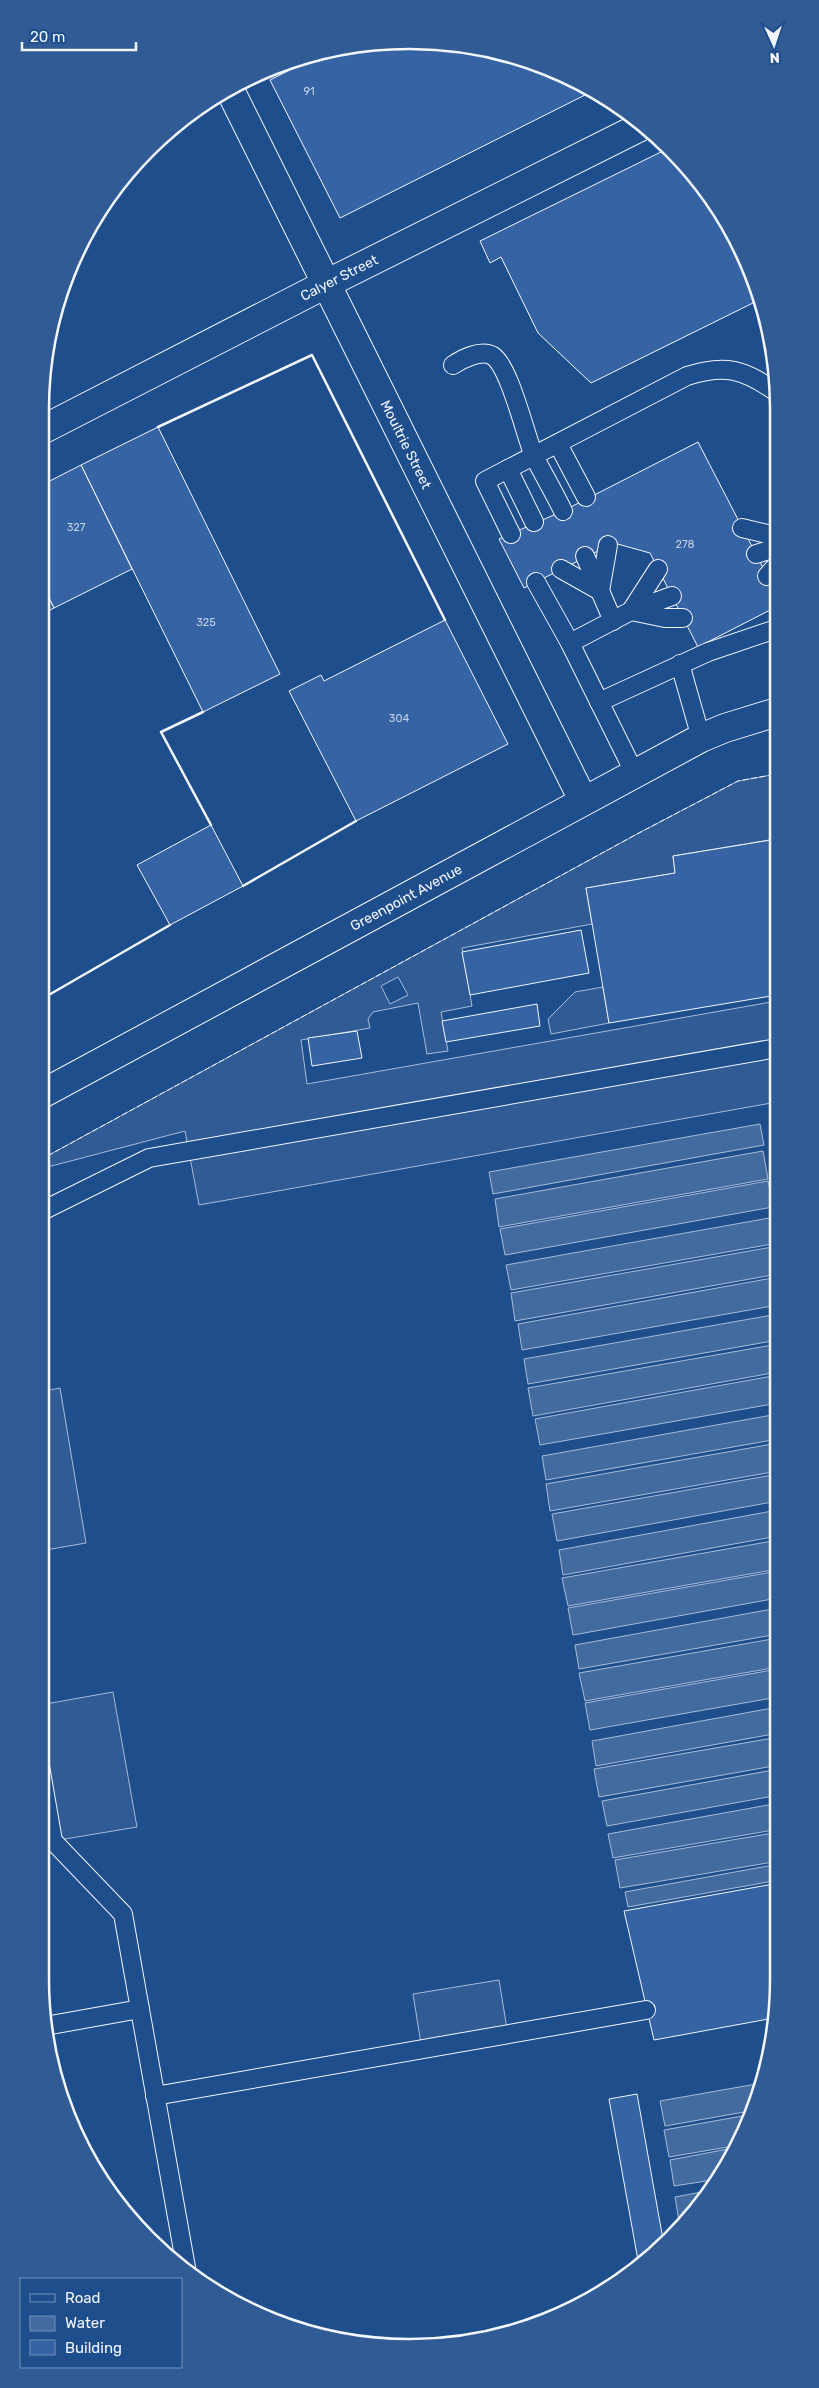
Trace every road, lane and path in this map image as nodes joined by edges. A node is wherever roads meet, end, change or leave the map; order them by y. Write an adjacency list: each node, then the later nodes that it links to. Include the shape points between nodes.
1 (233, 95): 3 (street, Moultrie Street)
2 (637, 130): 3 (street, Calyer Street)
3 (326, 284): 6 (street, Calyer Street); 35 (street, Moultrie Street)
4 (453, 365): 8 (lane, via 464,358 483,354 496,360 508,382)
5 (769, 388): 7 (lane, via 736,370 710,369 687,376)
6 (49, 426)
7 (558, 444): 8 (lane); 10 (lane)
8 (534, 456): 9 (lane); 11 (lane)
9 (508, 470): 12 (lane); 14 (lane, via 485,481)
10 (586, 498)
11 (563, 511)
12 (534, 522)
13 (742, 528): 15 (lane)
14 (511, 534)
15 (770, 535)
16 (608, 546): 23 (lane)
17 (770, 550): 18 (lane)
18 (756, 554)
19 (586, 556): 23 (lane)
20 (561, 569): 23 (lane)
21 (658, 569): 25 (lane)
22 (536, 582): 29 (lane)
23 (600, 591): 27 (lane)
24 (672, 596): 25 (lane)
25 (631, 611): 26 (lane); 27 (lane)
26 (683, 618)
27 (613, 621): 29 (lane)
28 (770, 631): 30 (lane)
29 (570, 642): 31 (lane)
30 (680, 664): 31 (lane); 33 (lane)
31 (599, 702): 34 (lane)
32 (770, 714): 33 (street, Greenpoint Avenue)
33 (701, 738): 34 (street, Greenpoint Avenue)
34 (635, 774): 35 (street, Greenpoint Avenue)
35 (584, 800): 37 (street, Greenpoint Avenue)
36 (770, 1049): 38 (lane, via 149,1158)
37 (49, 1090)
38 (49, 1208)
39 (49, 1818): 40 (lane, via 53,1841 123,1914)
40 (140, 2009): 42 (lane); 43 (lane)
41 (646, 2010): 43 (lane)
42 (52, 2025)
43 (155, 2096): 44 (lane)
44 (185, 2261)

